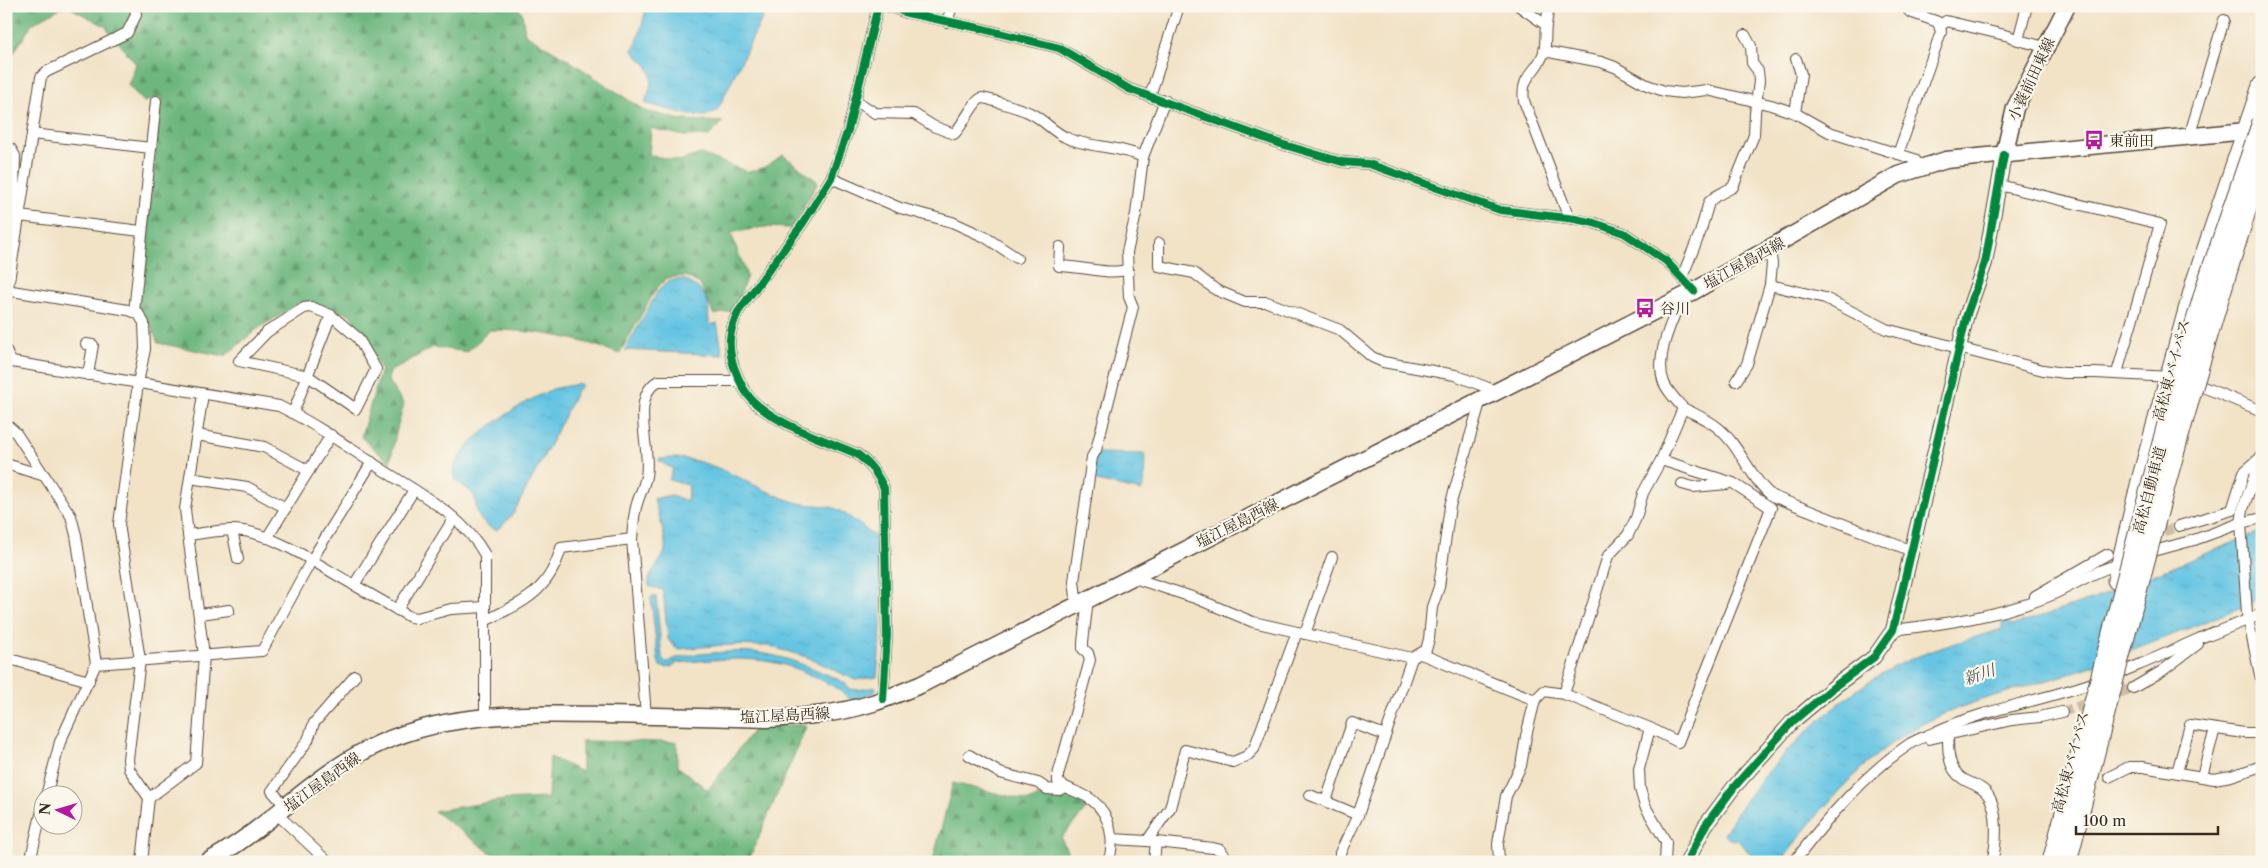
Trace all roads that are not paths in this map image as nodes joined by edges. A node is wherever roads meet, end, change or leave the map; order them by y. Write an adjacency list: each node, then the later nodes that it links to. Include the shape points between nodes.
1 (135, 6): 28 (street, via 136,15 127,33 41,76)
2 (878, 6): 22 (street)
3 (888, 6): 12 (street)
4 (952, 6): 12 (street)
5 (1179, 6): 21 (street)
6 (1519, 6): 13 (street)
7 (1549, 6): 13 (street)
8 (1905, 6): 14 (street, via 1910,12)
9 (2027, 6): 16 (street)
10 (2067, 6): 17 (main road, 小蓑前田東線)
11 (2224, 20): 29 (street)
12 (946, 22): 21 (street, via 1059,48 1129,89)
13 (1546, 25): 18 (street)
14 (1941, 26): 16 (street, via 1946,21); 32 (street)
15 (1746, 35): 25 (street, via 1751,46 1752,63 1758,71)
16 (2018, 40): 17 (street)
17 (2045, 47): 33 (main road, 小蓑前田東線, via 2015,108)
18 (1544, 51): 25 (street, via 1601,62 1664,91 1708,90); 41 (street, via 1539,63 1526,77 1524,101)
19 (1796, 59): 26 (street, via 1801,74)
20 (2262, 86): 27 (highway, 高松東バイパス)
21 (1150, 96): 23 (street)
22 (855, 100): 34 (street, via 875,113 914,114 954,134 982,98 1030,112 1064,137 1118,148); 37 (street)
23 (1164, 100): 34 (street); 41 (street, via 1281,144 1342,162 1369,164 1500,210)
24 (156, 101): 30 (street)
25 (1756, 102): 26 (street); 50 (street, via 1754,135 1747,155 1733,187 1709,202)
26 (1796, 112): 32 (street, via 1828,132)
27 (2257, 128): 29 (main road, 塩江屋島西線); 60 (highway, 高松東バイパス, via 2196,281); 166 (highway, 高松自動車道, bridge, via 2178,382)
28 (32, 134): 30 (street); 40 (street)
29 (2189, 137): 33 (main road, 塩江屋島西線)
30 (151, 148): 42 (street)
31 (6, 151): 48 (street, via 11,149 15,156)
32 (1898, 154): 36 (street, via 1914,159)
33 (2004, 155): 36 (main road, 塩江屋島西線, via 1946,160); 38 (street)
34 (1143, 157): 47 (street, via 1136,214 1127,252)
35 (2262, 162): 167 (highway, 高松自動車道, bridge, via 2220,288 2165,480)
36 (1921, 167): 45 (main road, 塩江屋島西線, via 1877,186)
37 (831, 178): 46 (street, via 900,208 952,222); 61 (street, via 731,326 731,356)
38 (1999, 185): 55 (street, via 1985,263); 57 (street, via 2160,224)
39 (2262, 188): 64 (highway, 高松東バイパス)
40 (19, 216): 42 (street); 48 (street)
41 (1570, 218): 50 (street, via 1624,233 1651,249)
42 (141, 231): 52 (street)
43 (1159, 242): 65 (street, via 1159,266 1194,273 1216,290 1245,302 1267,302 1340,330 1372,357 1383,362 1455,375)
44 (1060, 247): 47 (street, via 1060,266 1114,273)
45 (1770, 249): 49 (street); 50 (main road, 塩江屋島西線)
46 (1017, 258)
47 (1128, 268): 102 (street, via 1129,298 1133,307 1092,457 1074,581)
48 (11, 270): 51 (street)
49 (1770, 284): 55 (street, via 1825,298 1886,329); 62 (street, via 1747,364)
50 (1686, 288): 65 (main road, 塩江屋島西線); 68 (street, via 1664,340 1662,360 1664,382)
51 (7, 294): 52 (street)
52 (134, 312): 63 (street, via 144,323 145,348)
53 (331, 315): 59 (street); 59 (street, via 358,338 376,368 356,409); 59 (street, via 311,307 304,308 267,332 239,361)
54 (86, 344): 58 (street, via 93,345)
55 (1959, 347): 57 (street, via 2044,370); 94 (street)
56 (6, 350): 58 (street, via 12,362)
57 (2117, 373): 60 (street)
58 (88, 375): 63 (street)
59 (308, 376): 70 (street)
60 (2169, 376): 64 (street); 99 (highway, 高松東バイパス)
61 (739, 381): 93 (street, via 668,379 652,384 644,405 646,477 635,512); 126 (street, via 751,399 771,416 856,454 878,474 884,488 887,635)
62 (1736, 381)
63 (138, 383): 66 (street); 117 (street, via 119,524)
64 (2198, 384): 69 (street); 95 (highway, 高松東バイパス)
65 (1496, 391): 67 (main road, 塩江屋島西線)
66 (204, 394): 70 (street, via 279,406); 72 (street)
67 (1481, 399): 100 (main road, 塩江屋島西線); 115 (street, via 1450,506 1439,587 1432,607 1430,639 1426,650)
68 (1683, 408): 75 (street); 84 (street, via 1718,427 1761,487)
69 (2262, 410)
70 (293, 413): 73 (street)
71 (6, 424): 79 (street, via 16,432)
72 (197, 435): 78 (street, via 264,447); 80 (street)
73 (331, 435): 76 (street); 78 (street)
74 (2261, 456): 88 (street, via 2244,472 2232,510); 89 (street)
75 (1661, 460): 81 (street); 125 (street, via 1643,493 1628,535 1608,556)
76 (372, 462): 83 (street); 98 (street)
77 (6, 464): 79 (street)
78 (309, 471): 85 (street)
79 (45, 476): 118 (street, via 71,516)
80 (190, 478): 85 (street, via 247,487); 91 (street, via 185,509)
81 (1733, 483): 82 (street, via 1693,487); 84 (street, via 1742,483); 131 (street, via 1771,508 1678,742)
82 (1682, 484)
83 (414, 490): 86 (street); 101 (street)
84 (1772, 496): 94 (street)
85 (286, 508): 92 (street)
86 (454, 518): 104 (street, via 476,538 485,555); 106 (street)
87 (2262, 518): 89 (street)
88 (2179, 526)
89 (2240, 526): 95 (street); 109 (street)
90 (232, 530): 91 (street); 92 (street); 97 (street)
91 (188, 535): 107 (street)
92 (268, 538): 98 (street)
93 (632, 539): 110 (street, via 561,548 552,572 533,596); 130 (street)
94 (1912, 551): 111 (street)
95 (2153, 556): 119 (highway, 高松東バイパス)
96 (1332, 557): 113 (street)
97 (238, 560)
98 (311, 561): 101 (street); 114 (street, via 262,651)
99 (2116, 563): 103 (street); 103 (street); 121 (highway, 高松東バイパス)
100 (1131, 577): 102 (main road, 塩江屋島西線); 113 (street, via 1253,622)
101 (354, 585): 106 (street)
102 (1082, 602): 126 (main road, 塩江屋島西線, via 920,685); 143 (street, via 1083,649 1090,660 1058,775 1058,782)
103 (2020, 606): 111 (street, via 1948,624)
104 (485, 607): 106 (street, via 451,609 417,618 410,618); 110 (street)
105 (229, 610): 107 (street)
106 (397, 610)
107 (200, 614): 114 (street)
108 (2262, 614): 109 (street)
109 (2248, 617): 112 (street); 123 (street)
110 (485, 621): 129 (street)
111 (1893, 630): 162 (street, via 1874,658 1792,722 1734,786 1705,826)
112 (2214, 632): 119 (street); 124 (street, via 2162,671)
113 (1301, 633): 115 (street); 151 (street, via 1254,749 1233,762 1185,750 1170,808)
114 (204, 655): 117 (street); 145 (street, via 196,762)
115 (1416, 656): 127 (street); 134 (street)
116 (6, 658): 122 (street)
117 (140, 660): 118 (street); 145 (street, via 128,760 129,770)
118 (96, 664): 122 (street)
119 (2125, 666): 121 (street); 168 (highway, 高松東バイパス)
120 (355, 676): 147 (street, via 314,723 308,740 272,791)
121 (2092, 676): 136 (street, via 1988,711); 165 (highway, 高松東バイパス)
122 (89, 681): 142 (street, via 60,742)
123 (2262, 684)
124 (2133, 688)
125 (1564, 694): 127 (street, via 1544,691); 131 (street)
126 (884, 699): 130 (main road, 塩江屋島西線, via 800,717)
127 (1535, 700): 160 (street, via 1521,766 1506,796 1498,844)
128 (2062, 712): 135 (street)
129 (485, 716): 130 (main road, 塩江屋島西線); 147 (main road, 塩江屋島西線, via 421,727 388,739 344,763)
130 (646, 716)
131 (1650, 728): 161 (street, via 1639,769 1640,789 1666,842)
132 (2215, 729): 133 (street); 139 (street, via 2190,725); 141 (street)
133 (2262, 733)
134 (1385, 735): 146 (street, via 1352,723); 148 (street)
135 (1948, 736): 136 (street); 164 (street, via 1949,757 1954,770 1963,780 1983,789 1991,798 1996,833)
136 (1913, 742): 163 (street, via 1880,766 1847,798)
137 (969, 755): 143 (street, via 1000,773 1047,788)
138 (2262, 766): 141 (street, via 2214,779)
139 (2177, 772): 140 (street, via 2130,767); 141 (street)
140 (2109, 776)
141 (2202, 776)
142 (49, 786)
143 (1065, 788): 150 (street, via 1093,800 1106,817)
144 (1310, 795): 146 (street)
145 (149, 798): 153 (street)
146 (1326, 801): 148 (street)
147 (282, 810): 154 (main road, 塩江屋島西線); 155 (street)
148 (1358, 815): 159 (street, via 1340,852)
149 (36, 836): 152 (street)
150 (1112, 840): 151 (street); 156 (street)
151 (1151, 842): 157 (street); 158 (street, via 1221,850)
152 (30, 862)
153 (142, 862)
154 (207, 862)
155 (328, 862)
156 (1108, 862)
157 (1154, 862)
158 (1228, 862)
159 (1340, 862)
160 (1499, 862)
161 (1665, 862)
162 (1687, 862)
163 (1794, 862)
164 (1992, 862)
165 (2043, 862)
166 (2052, 862)
167 (2066, 862)
168 (2075, 862)

